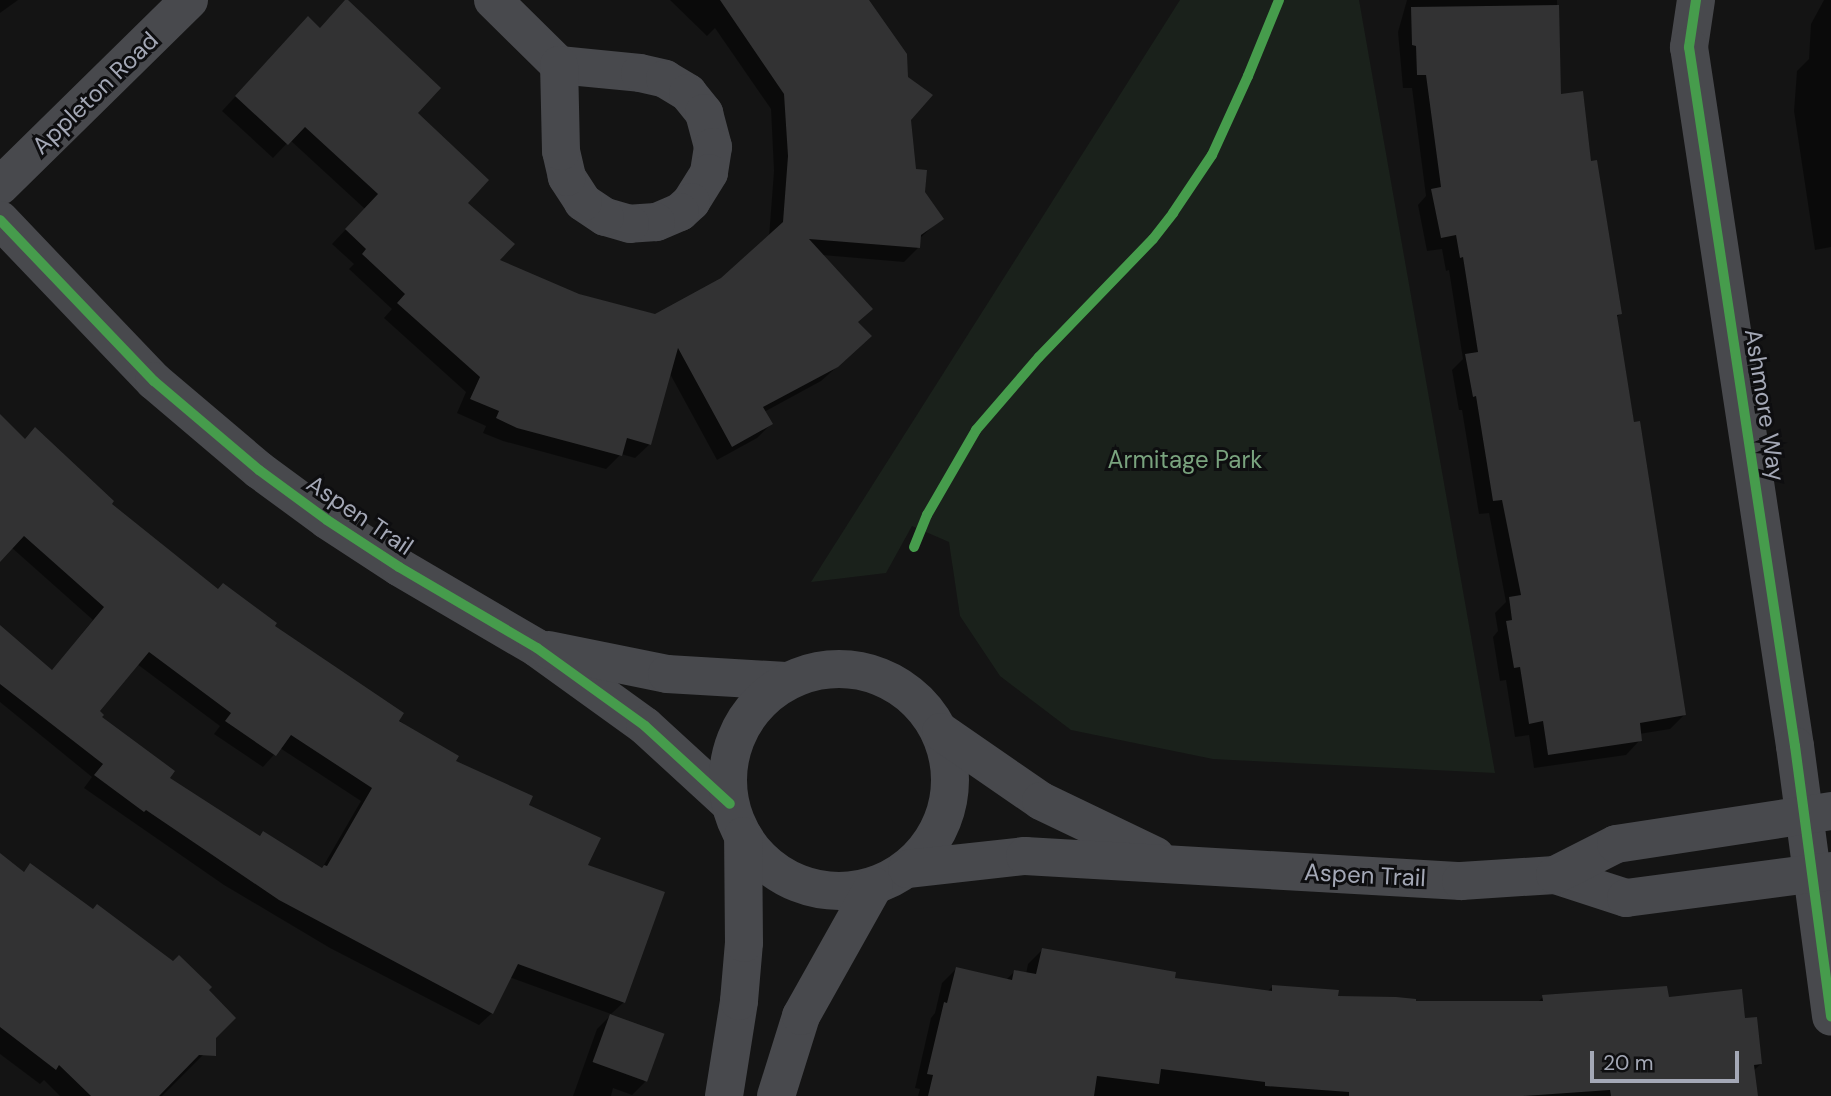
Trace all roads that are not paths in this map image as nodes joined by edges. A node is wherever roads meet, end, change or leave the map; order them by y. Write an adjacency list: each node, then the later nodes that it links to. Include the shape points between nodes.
1 (189, 0): 5 (street, Appleton Road)
2 (493, 0): 4 (street)
3 (1696, 0): 10 (street, Ashmore Way, via 1689,47 1791,718)
4 (559, 65): 4 (street, via 561,151 567,177 583,202 605,217 630,224 656,222 680,212 709,173 713,147 704,113 688,93 665,79 640,73)
5 (0, 186)
6 (0, 220): 7 (street, Aspen Trail, via 154,381 259,470 399,567)
7 (537, 648): 8 (street, Aspen Trail, via 667,674); 11 (street, Aspen Trail, via 645,726)
8 (786, 681): 9 (street, Aspen Trail, via 820,670 856,669 879,676 919,701); 11 (street, Aspen Trail, via 758,703 738,733 728,767)
9 (941, 732): 12 (street, Aspen Trail, via 1041,801); 13 (street, Aspen Trail, via 951,769 948,807 933,841)
10 (1817, 814): 14 (street, Ashmore Way); 15 (street, Aspen Trail, via 1616,845)
11 (736, 820): 16 (street, Aspen Trail, via 766,864 799,884 836,891); 18 (street, via 744,943)
12 (1174, 864): 13 (street, Aspen Trail, via 1025,856); 15 (street, Aspen Trail, via 1461,881)
13 (907, 869): 16 (street, Aspen Trail)
14 (1821, 873): 15 (street, Aspen Trail, via 1626,898); 17 (street, Ashmore Way)
15 (1555, 875)
16 (874, 886): 19 (street, via 802,1016)
17 (1831, 1017)
18 (724, 1096)
19 (776, 1096)

